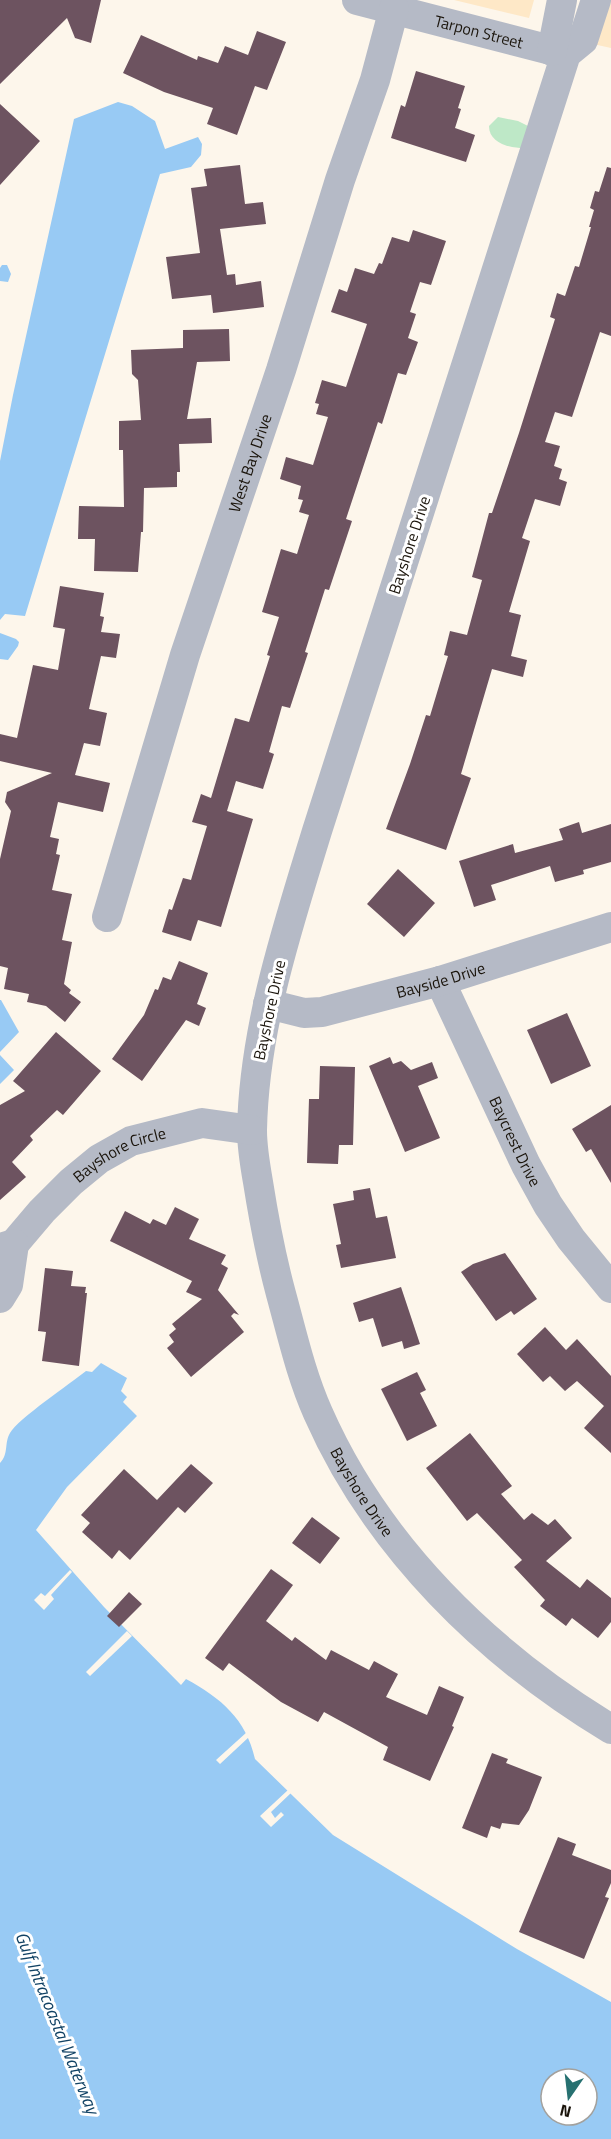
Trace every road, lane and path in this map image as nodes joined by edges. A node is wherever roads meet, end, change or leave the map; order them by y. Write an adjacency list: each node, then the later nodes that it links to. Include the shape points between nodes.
1 (357, 0): 4 (street, Tarpon Street)
2 (562, 0): 5 (street, Bayshore Drive)
3 (596, 0): 5 (street, via 583,40)
4 (394, 9): 5 (street, Tarpon Street); 6 (street, West Bay Drive, via 375,80 185,655)
5 (559, 52): 9 (street, Bayshore Drive, via 521,198 317,831)
6 (107, 917)
7 (611, 927): 8 (street, Bayside Drive)
8 (440, 981): 9 (street, Bayside Drive, via 322,1012); 12 (street, Baycrest Drive, via 537,1185 571,1239)
9 (268, 1004): 10 (street, Bayshore Drive, via 256,1072)
10 (252, 1130): 11 (street, Bayshore Circle, via 202,1123 131,1141 70,1182); 14 (street, Bayshore Drive, via 269,1248 304,1377 359,1492 409,1557 496,1647)
11 (7, 1246): 13 (street, Bayshore Circle, via 8,1285)
12 (611, 1288)
13 (0, 1298)
14 (611, 1729)

